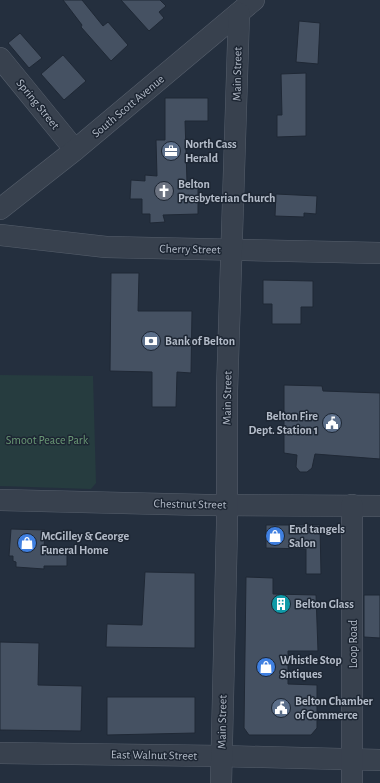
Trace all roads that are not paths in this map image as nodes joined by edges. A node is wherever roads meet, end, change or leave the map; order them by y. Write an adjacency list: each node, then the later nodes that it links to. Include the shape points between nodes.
1 (246, 6): 3 (street, South Scott Avenue); 6 (street, Main Street)
2 (0, 58): 3 (street, Spring Street)
3 (75, 150): 4 (street, South Scott Avenue)
4 (0, 209)
5 (0, 235): 6 (street, Cherry Street, via 106,247)
6 (232, 250): 7 (street, Cherry Street); 9 (street, Main Street, via 227,391)
7 (380, 253)
8 (0, 500): 9 (street, Chestnut Street)
9 (227, 504): 10 (street, Chestnut Street); 13 (street, Main Street)
10 (352, 505): 11 (street, Chestnut Street); 14 (street, Loop Road)
11 (380, 506)
12 (0, 753): 13 (street, East Walnut Street)
13 (221, 756): 14 (street, East Walnut Street); 16 (street, Main Street)
14 (353, 759): 15 (street, East Walnut Street); 17 (street, Loop Road)
15 (380, 760)
16 (221, 783)
17 (352, 783)

